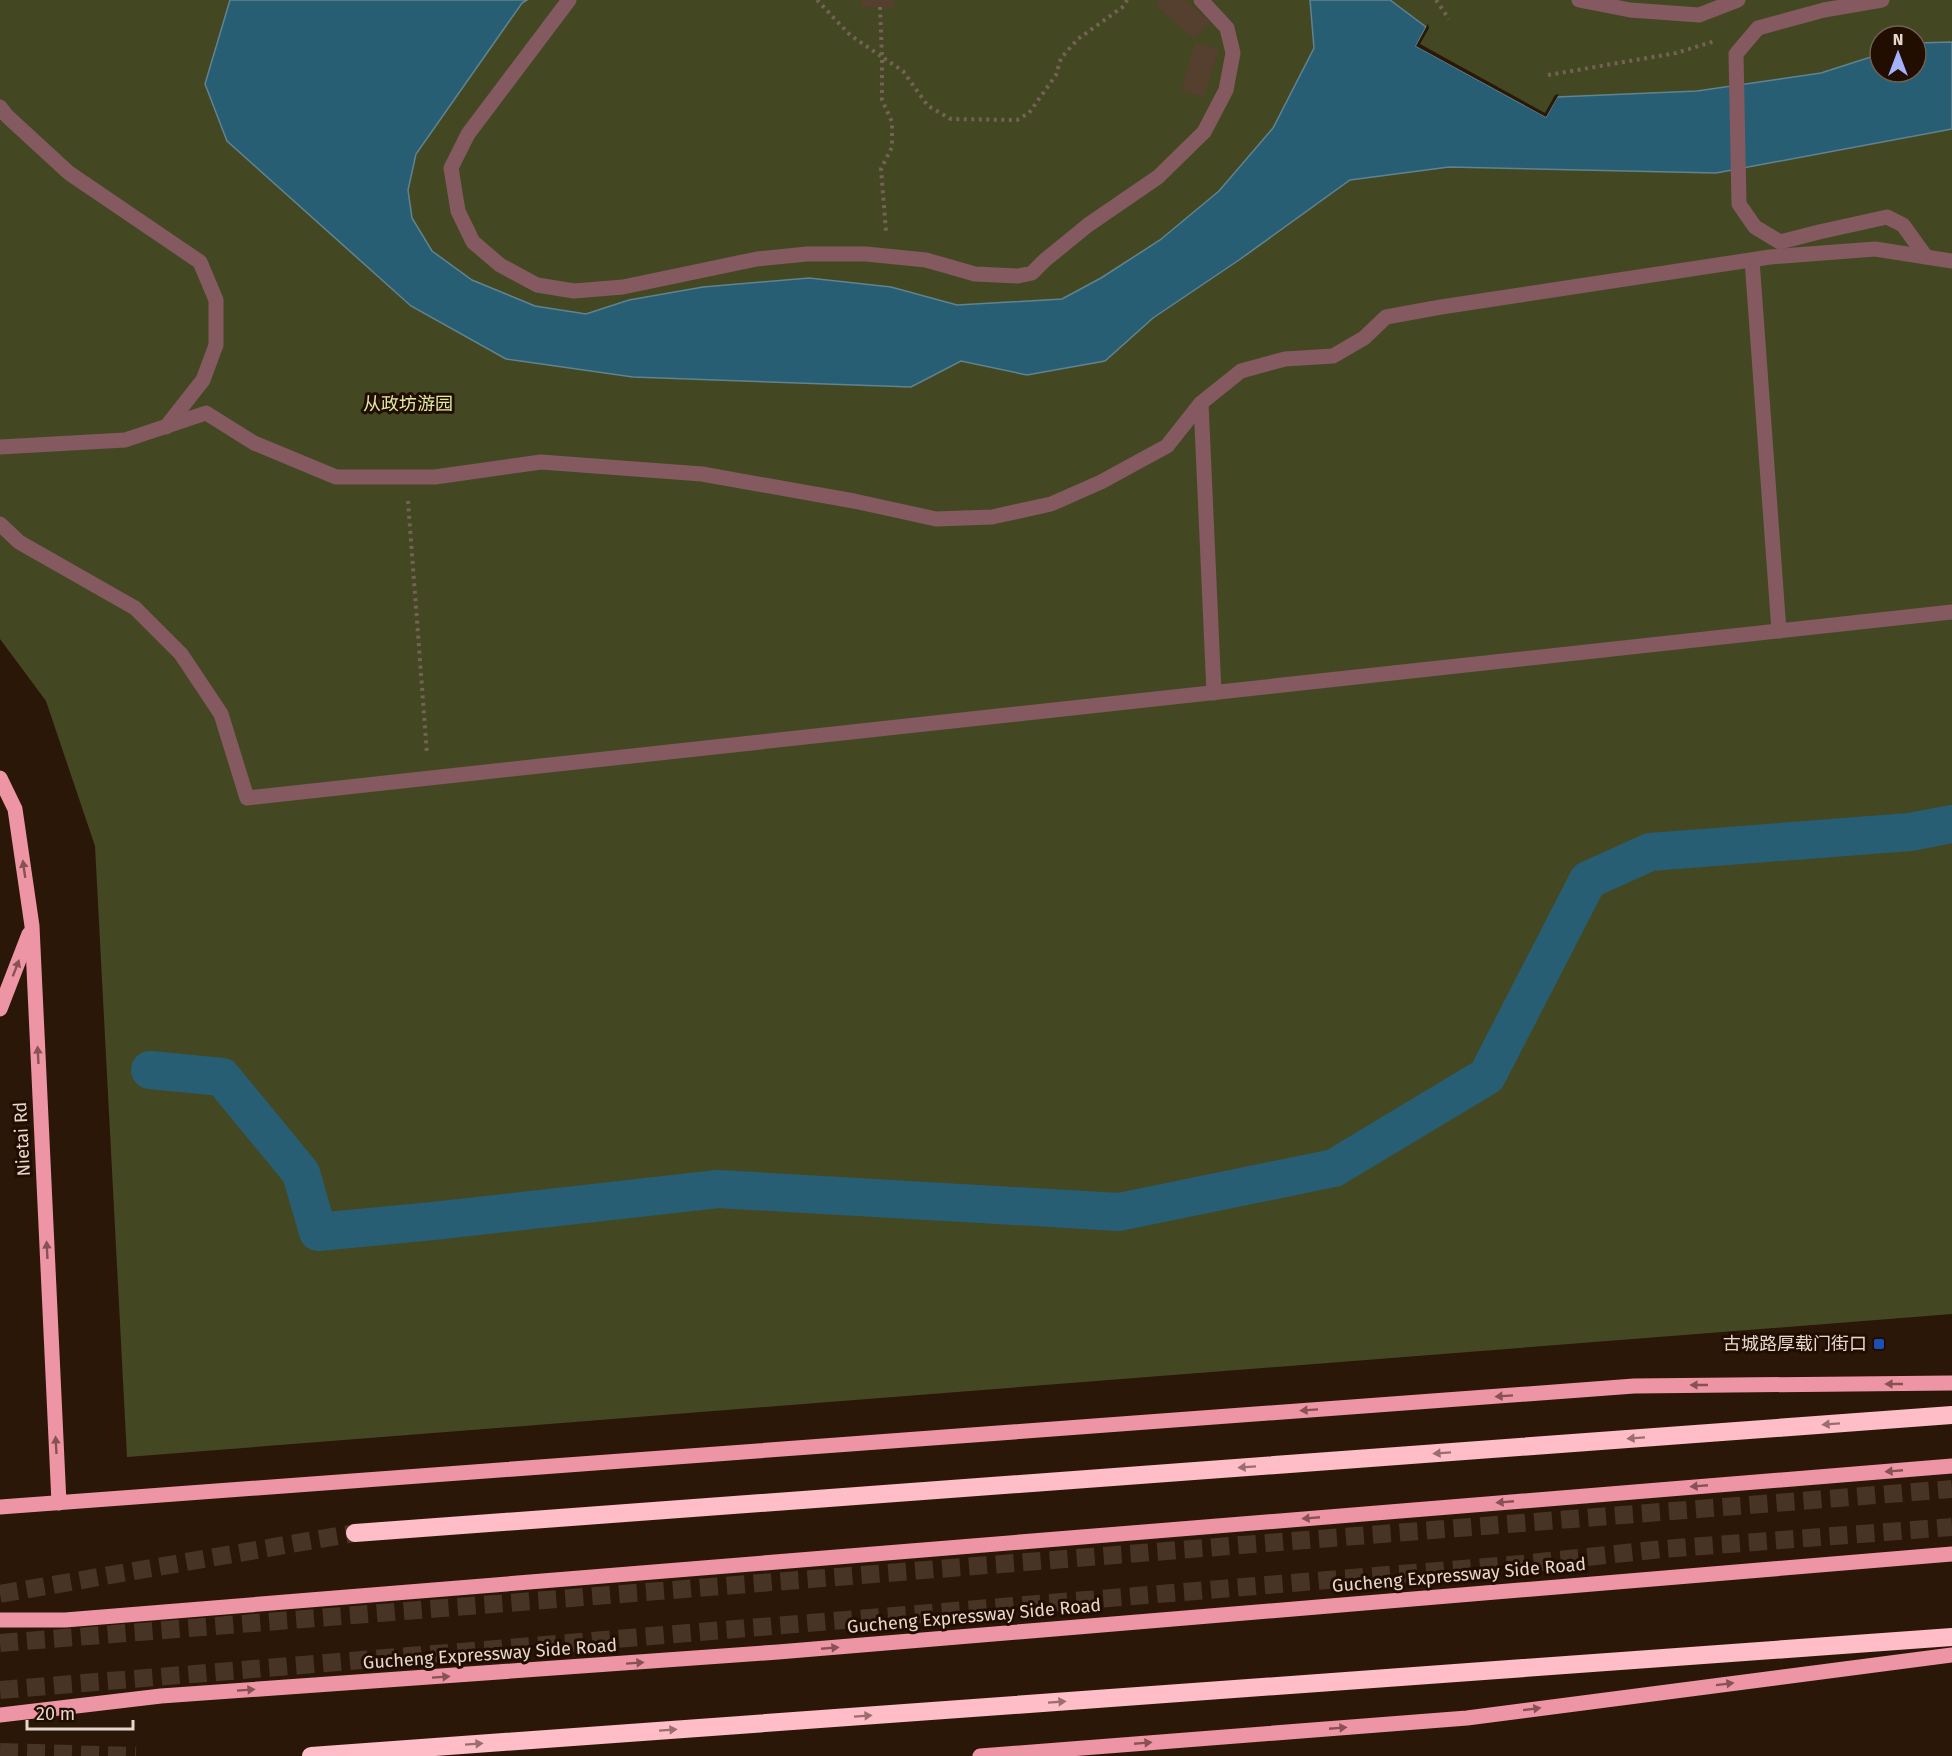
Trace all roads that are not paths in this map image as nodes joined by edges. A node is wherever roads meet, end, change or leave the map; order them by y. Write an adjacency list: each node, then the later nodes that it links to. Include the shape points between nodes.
1 (569, 0): 2 (lane, via 468,134 451,168 458,211 473,242 500,265 537,285 574,291 623,287 757,259 807,254 893,256 926,260 975,274 1032,273 1088,225 1158,177 1204,132 1227,90 1233,53 1227,28)
2 (1201, 0)
3 (1579, 0): 4 (lane, via 1630,10 1699,15)
4 (1738, 0)
5 (1882, 0): 7 (lane, via 1824,10 1758,28 1736,54 1739,204 1755,227 1780,242 1887,217 1903,225)
6 (0, 107): 11 (lane, via 69,173 200,262 216,300 216,345 202,380)
7 (1926, 257): 8 (lane, via 1875,249); 9 (lane)
8 (1752, 260): 10 (lane, via 1386,317 1364,338 1333,356 1285,359 1241,371); 15 (lane)
9 (1952, 261)
10 (1201, 403): 11 (lane, via 1167,446 1051,504 992,517 936,519 702,474 541,462 435,477 336,477 254,443 206,414); 16 (lane)
11 (166, 427): 12 (lane, via 125,440)
12 (0, 447)
13 (0, 524): 16 (lane, via 19,543 135,608 181,654 221,714 247,798)
14 (1952, 612): 15 (lane)
15 (1779, 631): 16 (lane)
16 (1214, 693)
17 (0, 778): 18 (main road, Nietai Rd, one-way to 17, via 15,809)
18 (32, 927): 19 (main road, one-way to 18); 23 (main road, Nietai Rd, one-way to 18)
19 (0, 1009)
20 (1952, 1383): 23 (main road, one-way to 23, via 1634,1386)
21 (1952, 1415): 25 (highway, one-way to 25)
22 (1952, 1466): 27 (main road, one-way to 27, via 77,1619)
23 (58, 1503): 24 (main road)
24 (0, 1508)
25 (355, 1533)
26 (1952, 1554): 30 (main road, Gucheng Expressway Side Road, one-way to 26, via 161,1696 790,1651)
27 (0, 1620)
28 (1952, 1636): 31 (highway, one-way to 28)
29 (1952, 1655): 32 (main road, one-way to 29, via 1467,1718)
30 (0, 1714)
31 (311, 1756)
32 (980, 1756)

